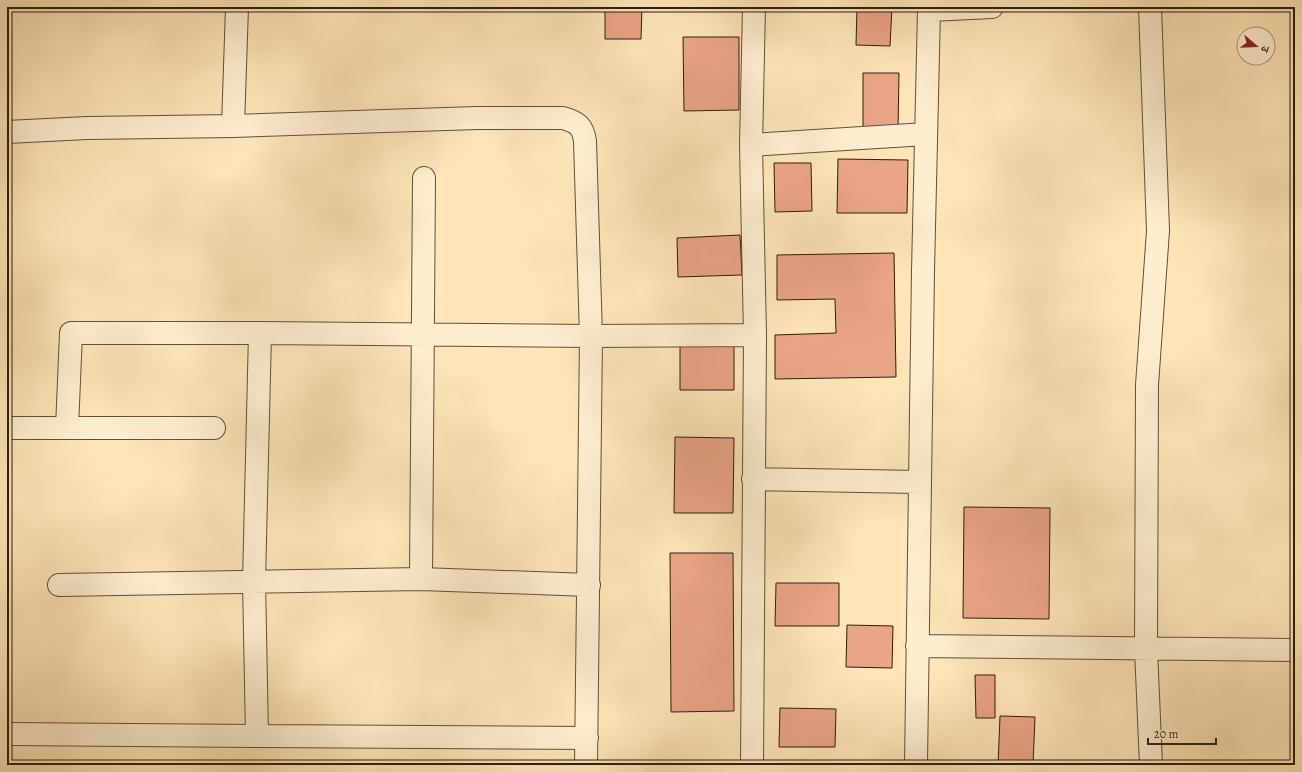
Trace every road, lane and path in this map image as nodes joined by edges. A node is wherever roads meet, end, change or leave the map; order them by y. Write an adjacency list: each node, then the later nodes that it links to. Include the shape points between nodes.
1 (237, 7): 6 (street)
2 (754, 7): 9 (street)
3 (992, 7): 5 (street)
4 (1150, 7): 25 (street, via 1158,231 1147,385)
5 (929, 9): 8 (street)
6 (233, 126): 7 (street); 13 (street, via 477,118 571,120 584,132 585,141)
7 (7, 132)
8 (926, 134): 9 (street); 19 (street)
9 (751, 146): 14 (street)
10 (424, 178): 12 (street)
11 (260, 333): 12 (street); 16 (street, via 72,333); 21 (street)
12 (423, 334): 13 (street); 20 (street)
13 (591, 336): 14 (street); 23 (street)
14 (755, 336): 18 (street)
15 (13, 428): 16 (street)
16 (68, 428): 17 (street)
17 (214, 428)
18 (754, 479): 19 (street); 31 (street)
19 (919, 482): 24 (street)
20 (421, 579): 21 (street); 23 (street)
21 (254, 581): 22 (street); 28 (street)
22 (59, 585)
23 (589, 585): 29 (street)
24 (917, 646): 25 (street); 32 (street)
25 (1146, 649): 26 (street); 33 (street)
26 (1295, 650)
27 (7, 734): 28 (street)
28 (257, 736): 29 (street)
29 (587, 738): 30 (street)
30 (586, 765)
31 (752, 765)
32 (916, 765)
33 (1151, 765)

